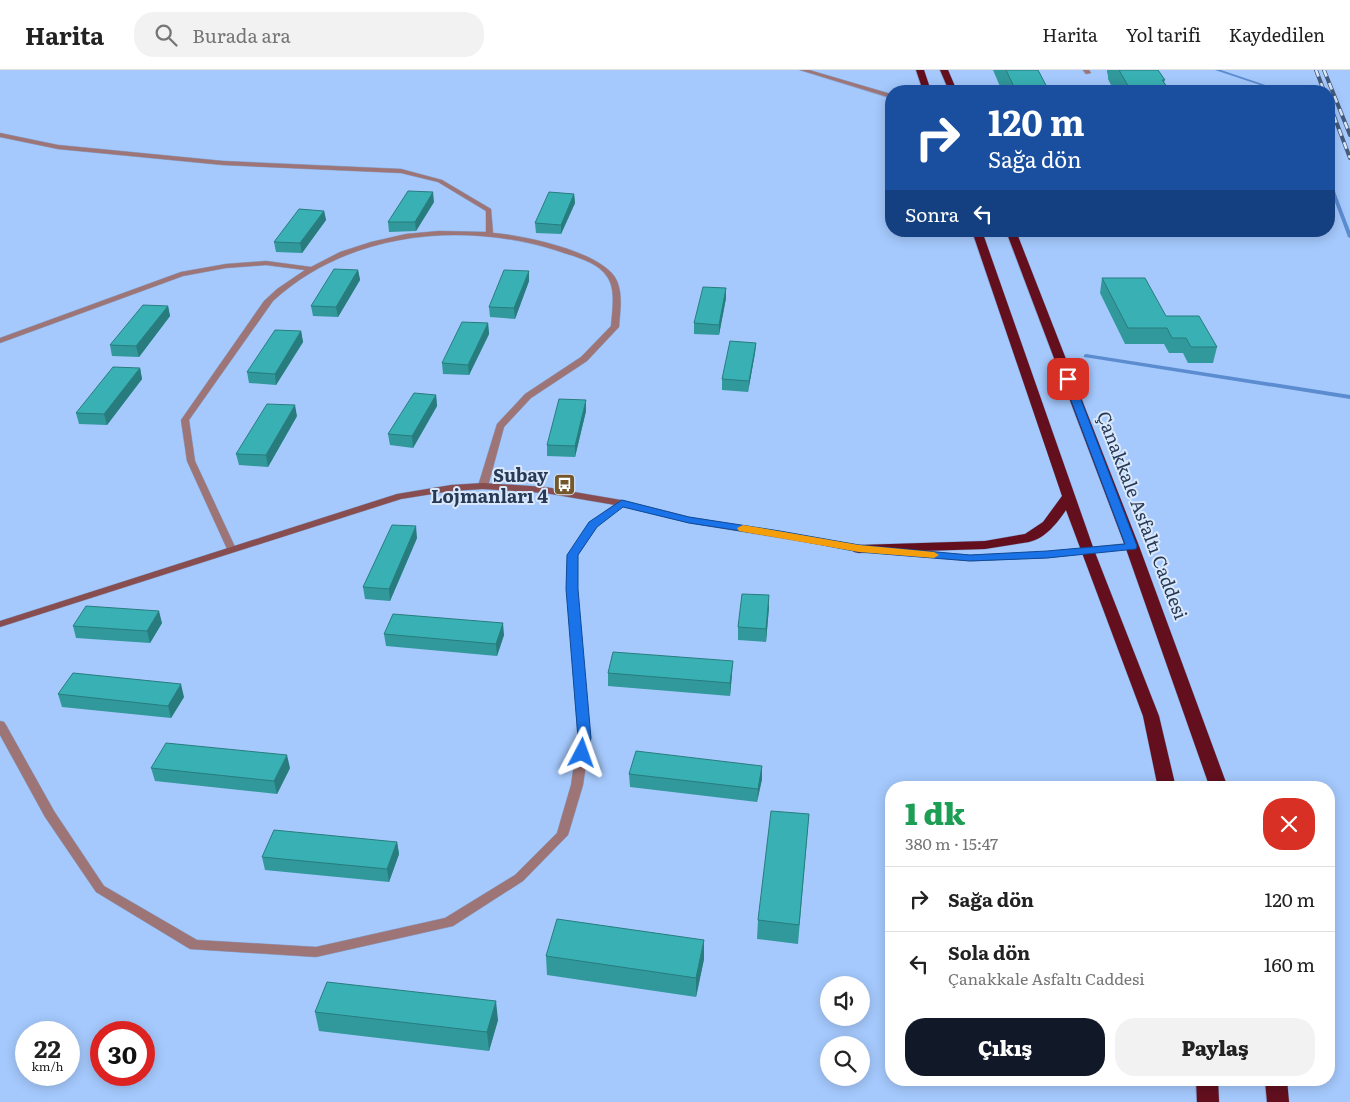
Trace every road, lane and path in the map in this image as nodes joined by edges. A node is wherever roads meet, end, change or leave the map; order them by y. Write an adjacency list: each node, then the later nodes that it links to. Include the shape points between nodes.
1 (803, 70): 6 (street)
2 (920, 70): 4 (highway)
3 (944, 70): 5 (highway)
4 (925, 85)
5 (950, 85)
6 (885, 94)
7 (0, 135): 8 (street, via 58,147 203,161 401,171 440,181 489,210)
8 (490, 234): 11 (street, via 426,234 379,241); 13 (street, via 525,238 591,261 611,276 616,297 615,327 584,359 528,396 500,426)
9 (979, 237): 14 (highway)
10 (1013, 237): 16 (highway, Çanakkale Asfaltı Caddesi)
11 (313, 269): 12 (street, via 266,264 226,266 181,274); 17 (street, via 271,298 185,420 191,461)
12 (0, 341)
13 (483, 486): 15 (street, via 545,490); 17 (street, via 400,496)
14 (1069, 496): 18 (highway, via 1048,525 1029,538 984,545); 19 (highway)
15 (622, 504): 18 (street, via 689,520); 21 (street, via 593,524 573,555 572,589 584,738 577,785 562,835 519,878 448,922 316,952 195,945 100,889 49,814)
16 (1132, 546): 19 (street); 23 (highway, Çanakkale Asfaltı Caddesi)
17 (231, 549): 20 (street)
18 (859, 549): 19 (street, via 970,558)
19 (1087, 550): 22 (highway, via 1151,716)
20 (0, 624)
21 (0, 725)
22 (1165, 781)
23 (1217, 781)
24 (1207, 1086): 26 (highway)
25 (1277, 1086): 27 (highway)
26 (1208, 1102)
27 (1278, 1102)

